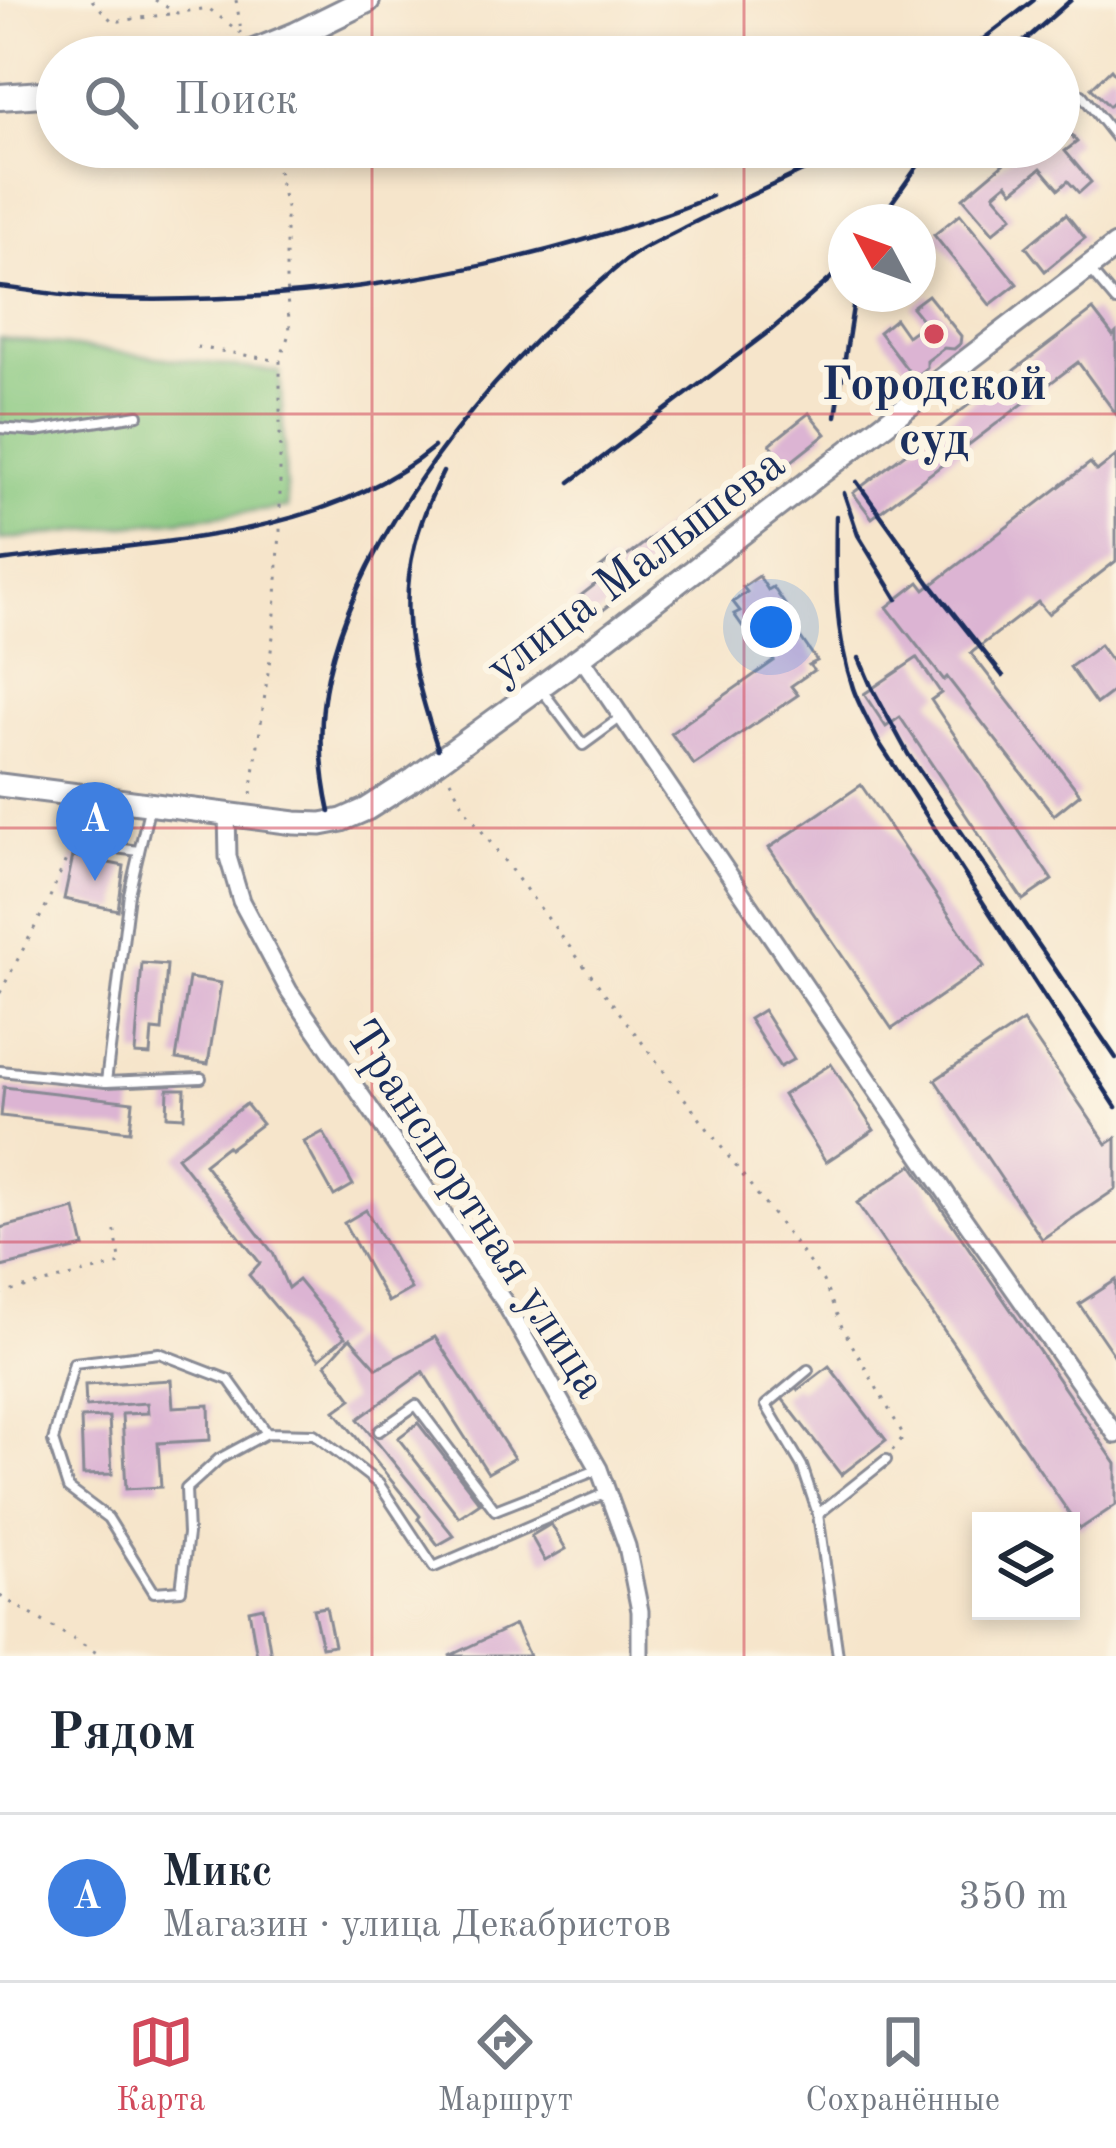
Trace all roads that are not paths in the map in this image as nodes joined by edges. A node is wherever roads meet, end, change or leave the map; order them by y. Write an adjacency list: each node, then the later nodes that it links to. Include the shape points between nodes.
1 (367, 0): 2 (main road)
2 (291, 36)
3 (36, 95): 5 (main road)
4 (1082, 95): 6 (lane)
5 (0, 98)
6 (1116, 138)
7 (1116, 247): 8 (main road, улица Малышева)
8 (1088, 268): 9 (lane); 12 (main road, улица Малышева)
9 (1116, 301)
10 (138, 415): 11 (lane, via 36,431)
11 (0, 428)
12 (581, 657): 13 (main road, улица Малышева); 14 (street)
13 (540, 688): 14 (lane, via 583,746); 17 (main road, улица Малышева, via 342,820)
14 (622, 718): 26 (street)
15 (0, 785): 16 (main road, улица Малышева)
16 (150, 803): 17 (main road, улица Малышева); 19 (lane)
17 (237, 814): 28 (street, Транспортная улица, via 228,857 241,901 289,991 505,1303)
18 (92, 845): 19 (lane)
19 (139, 851): 22 (lane)
20 (0, 1071): 22 (lane)
21 (200, 1078): 22 (lane)
22 (106, 1082)
23 (808, 1370): 30 (lane, via 766,1405 802,1466)
24 (380, 1431): 28 (lane, via 416,1406 495,1510)
25 (267, 1433): 25 (lane, via 229,1380 159,1353 74,1364 53,1441 68,1487 108,1518 154,1592 182,1590 186,1489); 29 (lane, via 314,1434 379,1484 434,1567)
26 (1116, 1435)
27 (886, 1460): 30 (lane)
28 (599, 1469): 29 (street, Транспортная улица)
29 (607, 1492): 31 (street, Транспортная улица, via 640,1611)
30 (818, 1514): 32 (lane)
31 (640, 1656)
32 (838, 1656)

